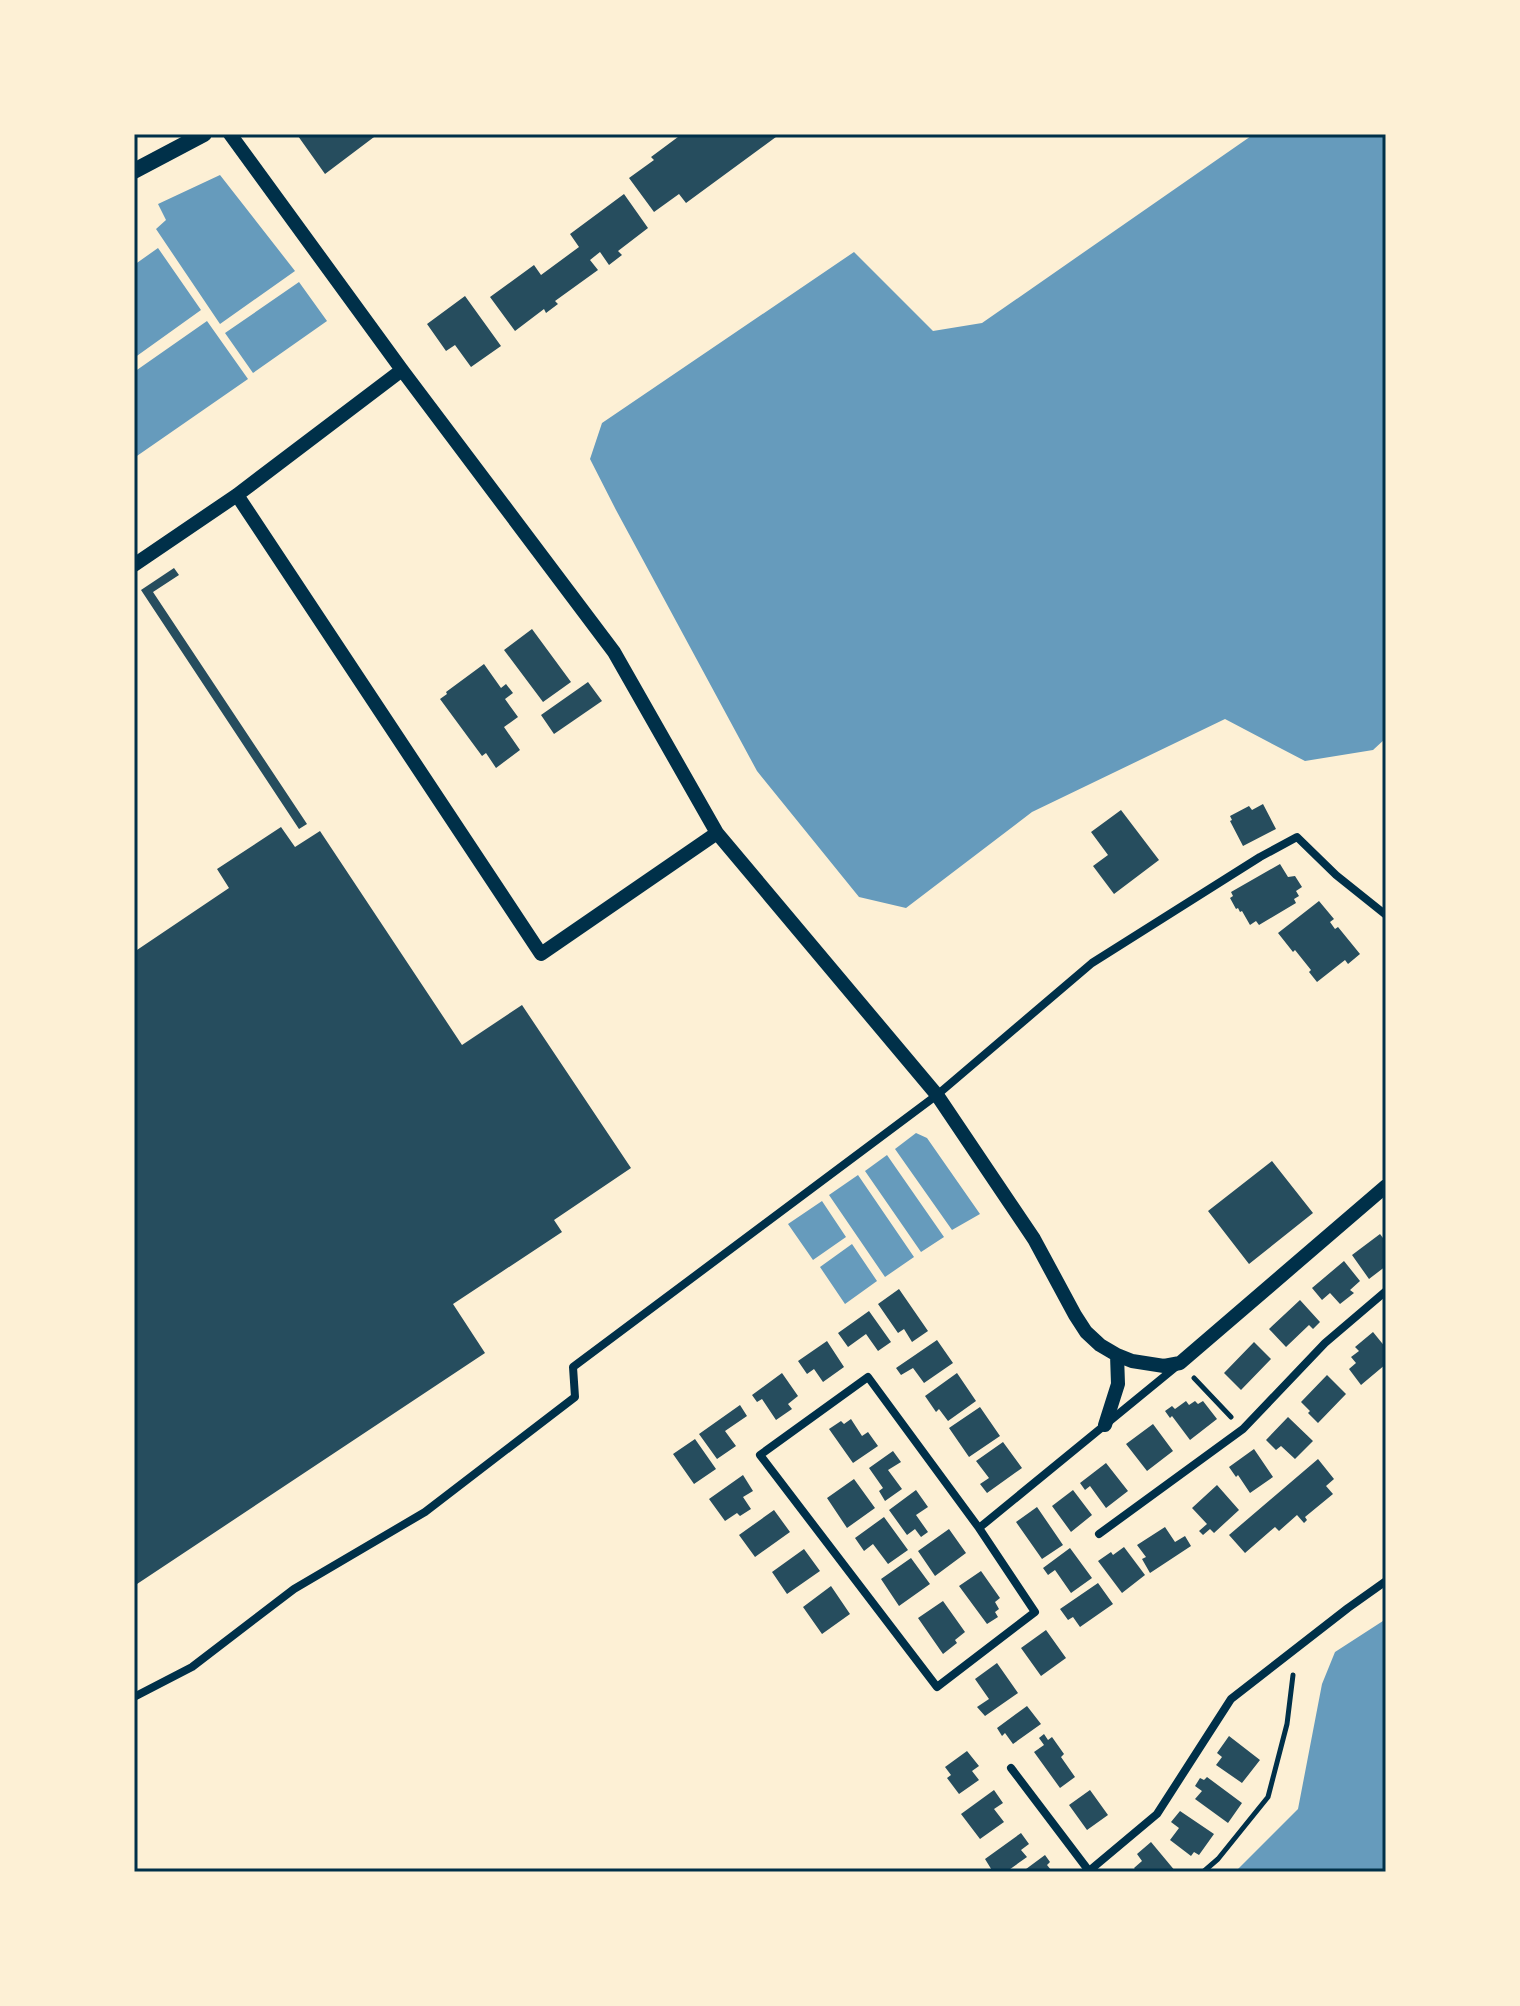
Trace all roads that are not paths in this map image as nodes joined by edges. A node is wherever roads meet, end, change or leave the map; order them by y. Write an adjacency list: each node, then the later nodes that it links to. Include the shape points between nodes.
1 (204, 134): 3 (main road)
2 (230, 134): 4 (street)
3 (134, 171)
4 (402, 370): 5 (street); 7 (street, via 614,652)
5 (237, 495): 6 (street); 7 (street, via 541,954)
6 (134, 565)
7 (717, 833): 9 (street)
8 (1386, 915): 9 (street, via 1297,837 1092,963)
9 (937, 1095): 12 (street, via 1034,1239 1080,1324); 18 (street, via 573,1367 575,1397 425,1512 294,1589 192,1667)
10 (1386, 1186): 13 (street)
11 (1386, 1291): 16 (street, via 1325,1343 1243,1429)
12 (1117, 1355): 13 (street, via 1148,1365); 14 (street, via 1118,1384)
13 (1180, 1363): 14 (street)
14 (1105, 1425): 15 (street)
15 (979, 1528): 15 (street, via 868,1377 760,1455 937,1687 1035,1612)
16 (1099, 1534)
17 (1386, 1581): 20 (street, via 1231,1699 1157,1814)
18 (134, 1697)
19 (1011, 1768): 20 (street)
20 (1088, 1871)

